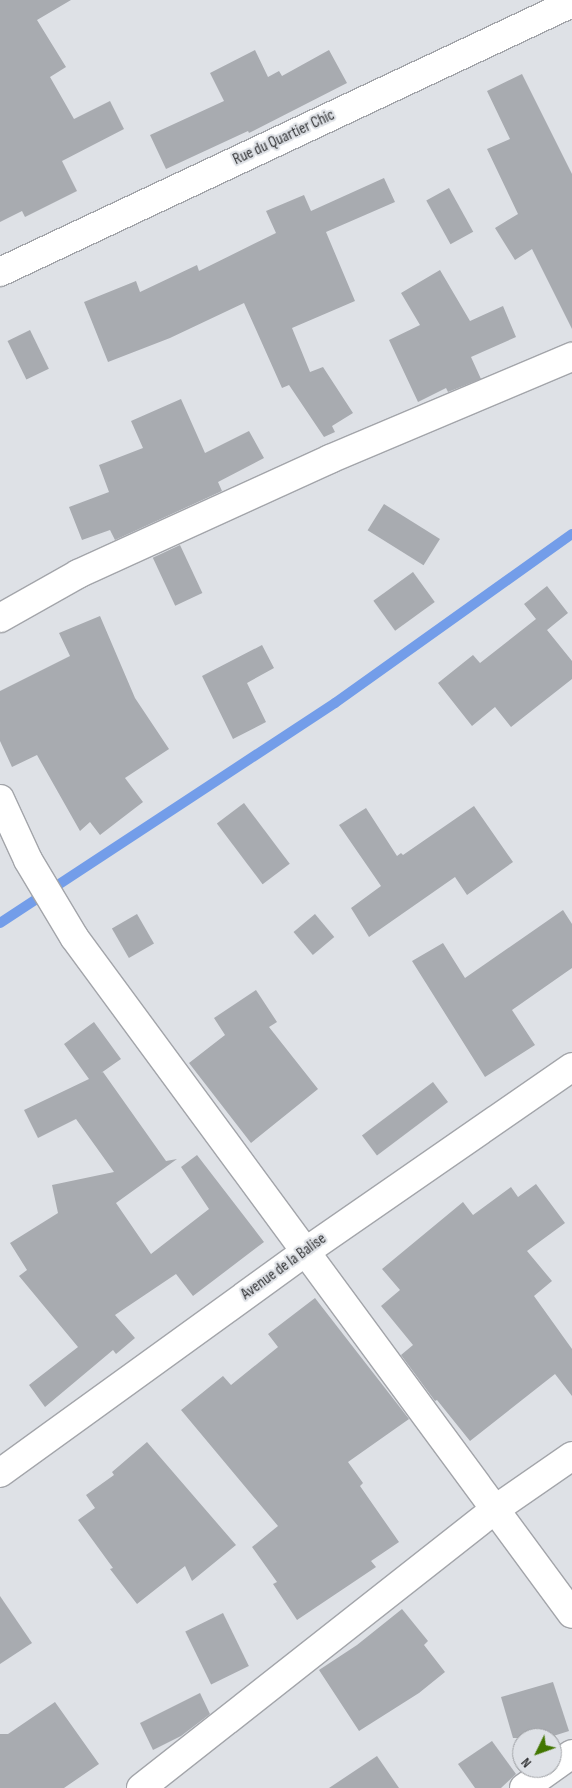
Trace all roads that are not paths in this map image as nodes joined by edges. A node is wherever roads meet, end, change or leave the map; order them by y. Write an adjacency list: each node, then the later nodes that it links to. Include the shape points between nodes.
1 (570, 5): 2 (street, Rue du Quartier Chic)
2 (0, 272)
3 (572, 357): 4 (street, via 330,458 78,574)
4 (0, 618)
5 (0, 799): 7 (street, via 28,860 74,937)
6 (572, 1067): 7 (street, Avenue de la Balise)
7 (305, 1252): 9 (street, Avenue de la Balise); 10 (street)
8 (572, 1456): 10 (street)
9 (0, 1474)
10 (494, 1510): 11 (street); 13 (street)
11 (572, 1614)
12 (572, 1754): 14 (street)
13 (141, 1788)
14 (524, 1788)

